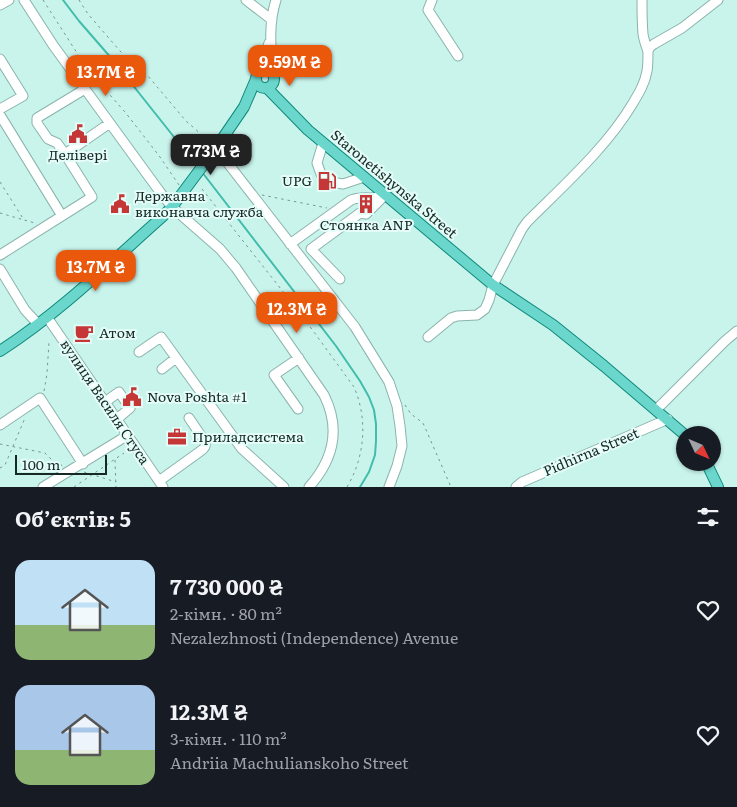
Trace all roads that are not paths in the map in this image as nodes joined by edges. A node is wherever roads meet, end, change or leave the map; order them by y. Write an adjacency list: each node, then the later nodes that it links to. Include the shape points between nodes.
1 (9, 0): 8 (street)
2 (24, 0): 16 (street)
3 (246, 0): 9 (street)
4 (276, 0): 9 (street)
5 (432, 0): 12 (street, via 428,10)
6 (642, 0): 11 (street, via 643,32)
7 (718, 0): 11 (street)
8 (0, 5)
9 (272, 20): 10 (street)
10 (270, 41): 14 (street); 15 (street)
11 (648, 51): 34 (street, via 646,80 628,112 594,154 522,229)
12 (458, 56)
13 (0, 59): 20 (street, via 23,96)
14 (257, 76): 15 (main road, via 262,70 268,70); 17 (main road, via 258,85); 19 (main road)
15 (274, 76): 17 (main road, via 274,83); 18 (main road, Staronetishynska Street)
16 (85, 89): 22 (street); 25 (street, via 37,118 48,139 58,143)
17 (265, 89): 18 (main road, Staronetishynska Street); 19 (main road)
18 (281, 102): 23 (main road, Staronetishynska Street)
19 (244, 107): 24 (main road)
20 (0, 110)
21 (0, 116): 29 (street)
22 (110, 123): 25 (street); 28 (street)
23 (323, 143): 26 (main road, Staronetishynska Street); 26 (street, via 317,163 321,174 336,184)
24 (216, 148): 28 (main road, via 182,187); 30 (street)
25 (65, 154): 29 (street, via 92,197)
26 (364, 177): 27 (main road, Staronetishynska Street)
27 (385, 195): 30 (street, via 356,198); 33 (street, via 366,214 360,213 311,249); 34 (main road, Staronetishynska Street)
28 (172, 207): 35 (main road); 42 (street, via 231,262)
29 (62, 216): 31 (street)
30 (290, 244): 59 (street, via 355,327 389,382 397,406 402,446)
31 (0, 255)
32 (1, 274): 36 (street)
33 (340, 279)
34 (493, 285): 38 (street, via 488,304 482,312 451,318); 46 (main road, Staronetishynska Street, via 553,325)
35 (47, 317): 36 (main road); 44 (street, вулиця Василя Стуса)
36 (38, 324): 39 (main road)
37 (737, 331): 46 (street)
38 (428, 337)
39 (0, 350)
40 (139, 352): 41 (street, via 161,337)
41 (176, 358): 43 (street); 57 (street, via 242,449)
42 (299, 358): 45 (street, via 274,375); 58 (street, via 328,405 333,426 327,461)
43 (162, 369)
44 (105, 402): 48 (street, вулиця Василя Стуса); 48 (street, via 119,392 130,408)
45 (298, 409)
46 (656, 410): 49 (main road, Staronetishynska Street)
47 (189, 418): 55 (street, via 204,440 205,447)
48 (117, 419): 52 (street, вулиця Василя Стуса)
49 (668, 419): 51 (main road, Staronetishynska Street); 60 (street, Pidhirna Street)
50 (0, 425): 53 (street, via 40,398)
51 (676, 427)
52 (128, 435): 53 (street); 55 (street, вулиця Василя Стуса)
53 (82, 464): 56 (street)
54 (710, 471): 61 (main road)
55 (161, 484)
56 (43, 487)
57 (284, 487)
58 (309, 487)
59 (389, 487)
60 (516, 487)
61 (718, 487)

